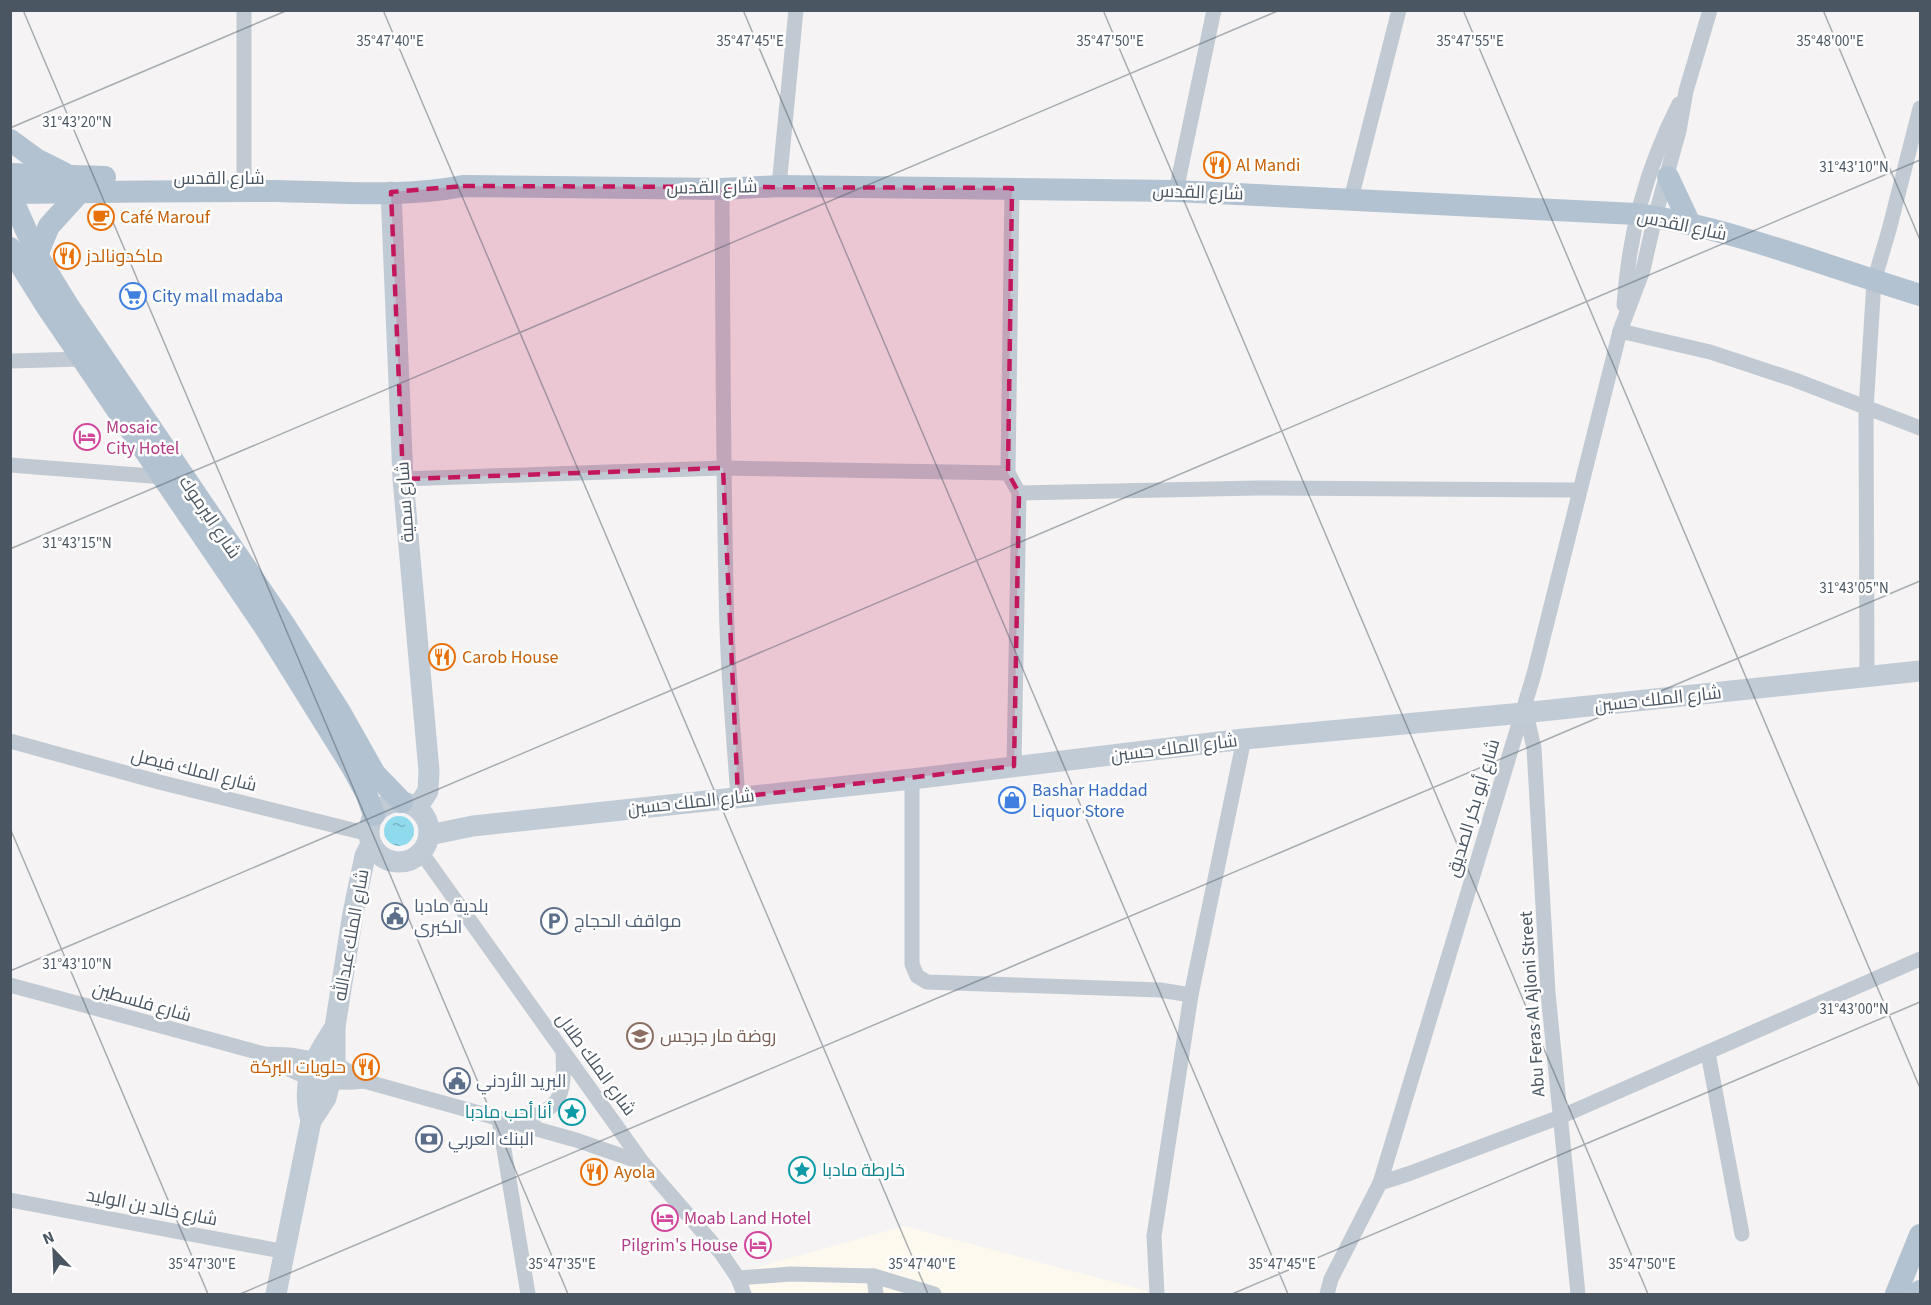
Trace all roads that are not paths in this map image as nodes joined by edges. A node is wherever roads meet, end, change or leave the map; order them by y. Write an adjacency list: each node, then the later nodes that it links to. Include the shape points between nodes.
1 (244, 10): 10 (street)
2 (796, 10): 15 (street)
3 (1214, 10): 18 (street)
4 (1399, 10): 20 (street)
5 (1710, 10): 6 (street, شارع أبو بكر الصديق)
6 (1686, 91): 11 (street, شارع أبو بكر الصديق); 21 (street, شارع أبو بكر الصديق, via 1667,128)
7 (1920, 108): 25 (street)
8 (10, 140): 12 (main road)
9 (10, 174): 12 (main road, شارع القدس)
10 (244, 177): 13 (main road, شارع القدس); 14 (main road, شارع القدس)
11 (1668, 177): 21 (street, شارع أبو بكر الصديق); 22 (main road)
12 (75, 184): 13 (main road, شارع القدس); 19 (main road, شارع القدس); 24 (main road, via 49,226)
13 (209, 184): 14 (main road, شارع القدس)
14 (391, 185): 17 (main road, شارع القدس, via 443,180 463,186); 36 (main road, شارع سمية)
15 (779, 186): 16 (main road, شارع القدس); 17 (main road, شارع القدس)
16 (1012, 188): 18 (main road, شارع القدس); 34 (street)
17 (722, 189): 33 (street)
18 (1176, 191): 20 (main road, شارع القدس)
19 (10, 194): 24 (main road, شارع اليرموك)
20 (1351, 199): 21 (main road, شارع القدس)
21 (1646, 216): 22 (main road, شارع القدس); 27 (street, شارع أبو بكر الصديق, via 1642,270)
22 (1690, 224): 25 (main road, شارع القدس)
23 (10, 248): 28 (main road, شارع اليرموك)
24 (37, 255): 47 (main road, شارع اليرموك, via 284,624 375,774)
25 (1874, 281): 26 (main road, شارع القدس); 30 (street)
26 (1920, 295)
27 (1621, 326): 30 (street, via 1794,380); 37 (street, شارع أبو بكر الصديق)
28 (83, 359): 29 (street); 35 (main road, شارع اليرموك)
29 (10, 361)
30 (1866, 409): 31 (street); 40 (street)
31 (1920, 428)
32 (10, 465): 35 (street)
33 (723, 468): 34 (street); 36 (street); 46 (street, via 727,630)
34 (1008, 472): 38 (street)
35 (164, 477): 48 (main road, شارع اليرموك, via 298,678 352,767 366,793)
36 (402, 479): 47 (main road, شارع سمية, via 429,771 428,791)
37 (1579, 490): 38 (street, via 1257,488); 41 (street, شارع أبو بكر الصديق)
38 (1019, 493): 44 (street)
39 (1920, 671): 40 (main road, شارع الملك حسين)
40 (1867, 677): 41 (main road, شارع الملك حسين)
41 (1523, 713): 42 (main road, شارع الملك حسين); 58 (street, Abu Feras Al Ajloni Street, via 1533,737 1548,993); 62 (street, شارع أبو بكر الصديق)
42 (1244, 739): 44 (main road, شارع الملك حسين); 52 (street)
43 (10, 741): 48 (street, شارع الملك فيصل, via 159,782)
44 (1014, 766): 45 (main road, شارع الملك حسين)
45 (912, 779): 46 (main road, شارع الملك حسين); 52 (street, via 912,964 917,976 927,982 1160,990)
46 (738, 797): 49 (main road, شارع الملك حسين, via 473,826)
47 (410, 805): 48 (main road, via 386,805); 49 (main road, via 427,821)
48 (371, 831): 49 (main road, via 376,852 394,862 404,862); 53 (main road, شارع الملك عبدالله, via 356,893)
49 (425, 844): 54 (street, شارع الملك طلال)
50 (1920, 959): 55 (street)
51 (10, 985): 56 (street, شارع فلسطين, via 264,1054 290,1055)
52 (1191, 995): 74 (street, via 1154,1236)
53 (335, 1027): 56 (main road, شارع الملك عبدالله); 57 (main road, شارع الملك عبدالله)
54 (563, 1050): 60 (street, via 564,1080 557,1102 546,1110); 61 (street, شارع الملك طلال)
55 (1708, 1053): 58 (street); 64 (street)
56 (311, 1068): 57 (street, شارع فلسطين); 59 (main road, شارع الملك عبدالله, via 307,1106)
57 (333, 1073): 59 (main road, شارع الملك عبدالله, via 326,1098); 60 (street, شارع فلسطين)
58 (1560, 1117): 62 (street); 76 (street, Abu Feras Al Ajloni Street)
59 (311, 1121): 66 (main road, شارع الملك عبدالله)
60 (506, 1121): 61 (street, شارع فلسطين); 70 (street)
61 (643, 1163): 68 (street, شارع الملك طلال)
62 (1380, 1183): 75 (street, شارع أبو بكر الصديق)
63 (10, 1200): 66 (street, شارع خالد بن الوليد)
64 (1742, 1234)
65 (1920, 1235): 77 (main road)
66 (286, 1252): 69 (main road, شارع الملك عبدالله)
67 (874, 1276): 68 (street, via 791,1274); 72 (street); 73 (street)
68 (738, 1278): 71 (street, شارع الملك طلال)
69 (276, 1294)
70 (528, 1294)
71 (744, 1294)
72 (876, 1294)
73 (934, 1294)
74 (1156, 1294)
75 (1327, 1294)
76 (1578, 1294)
77 (1896, 1294)

